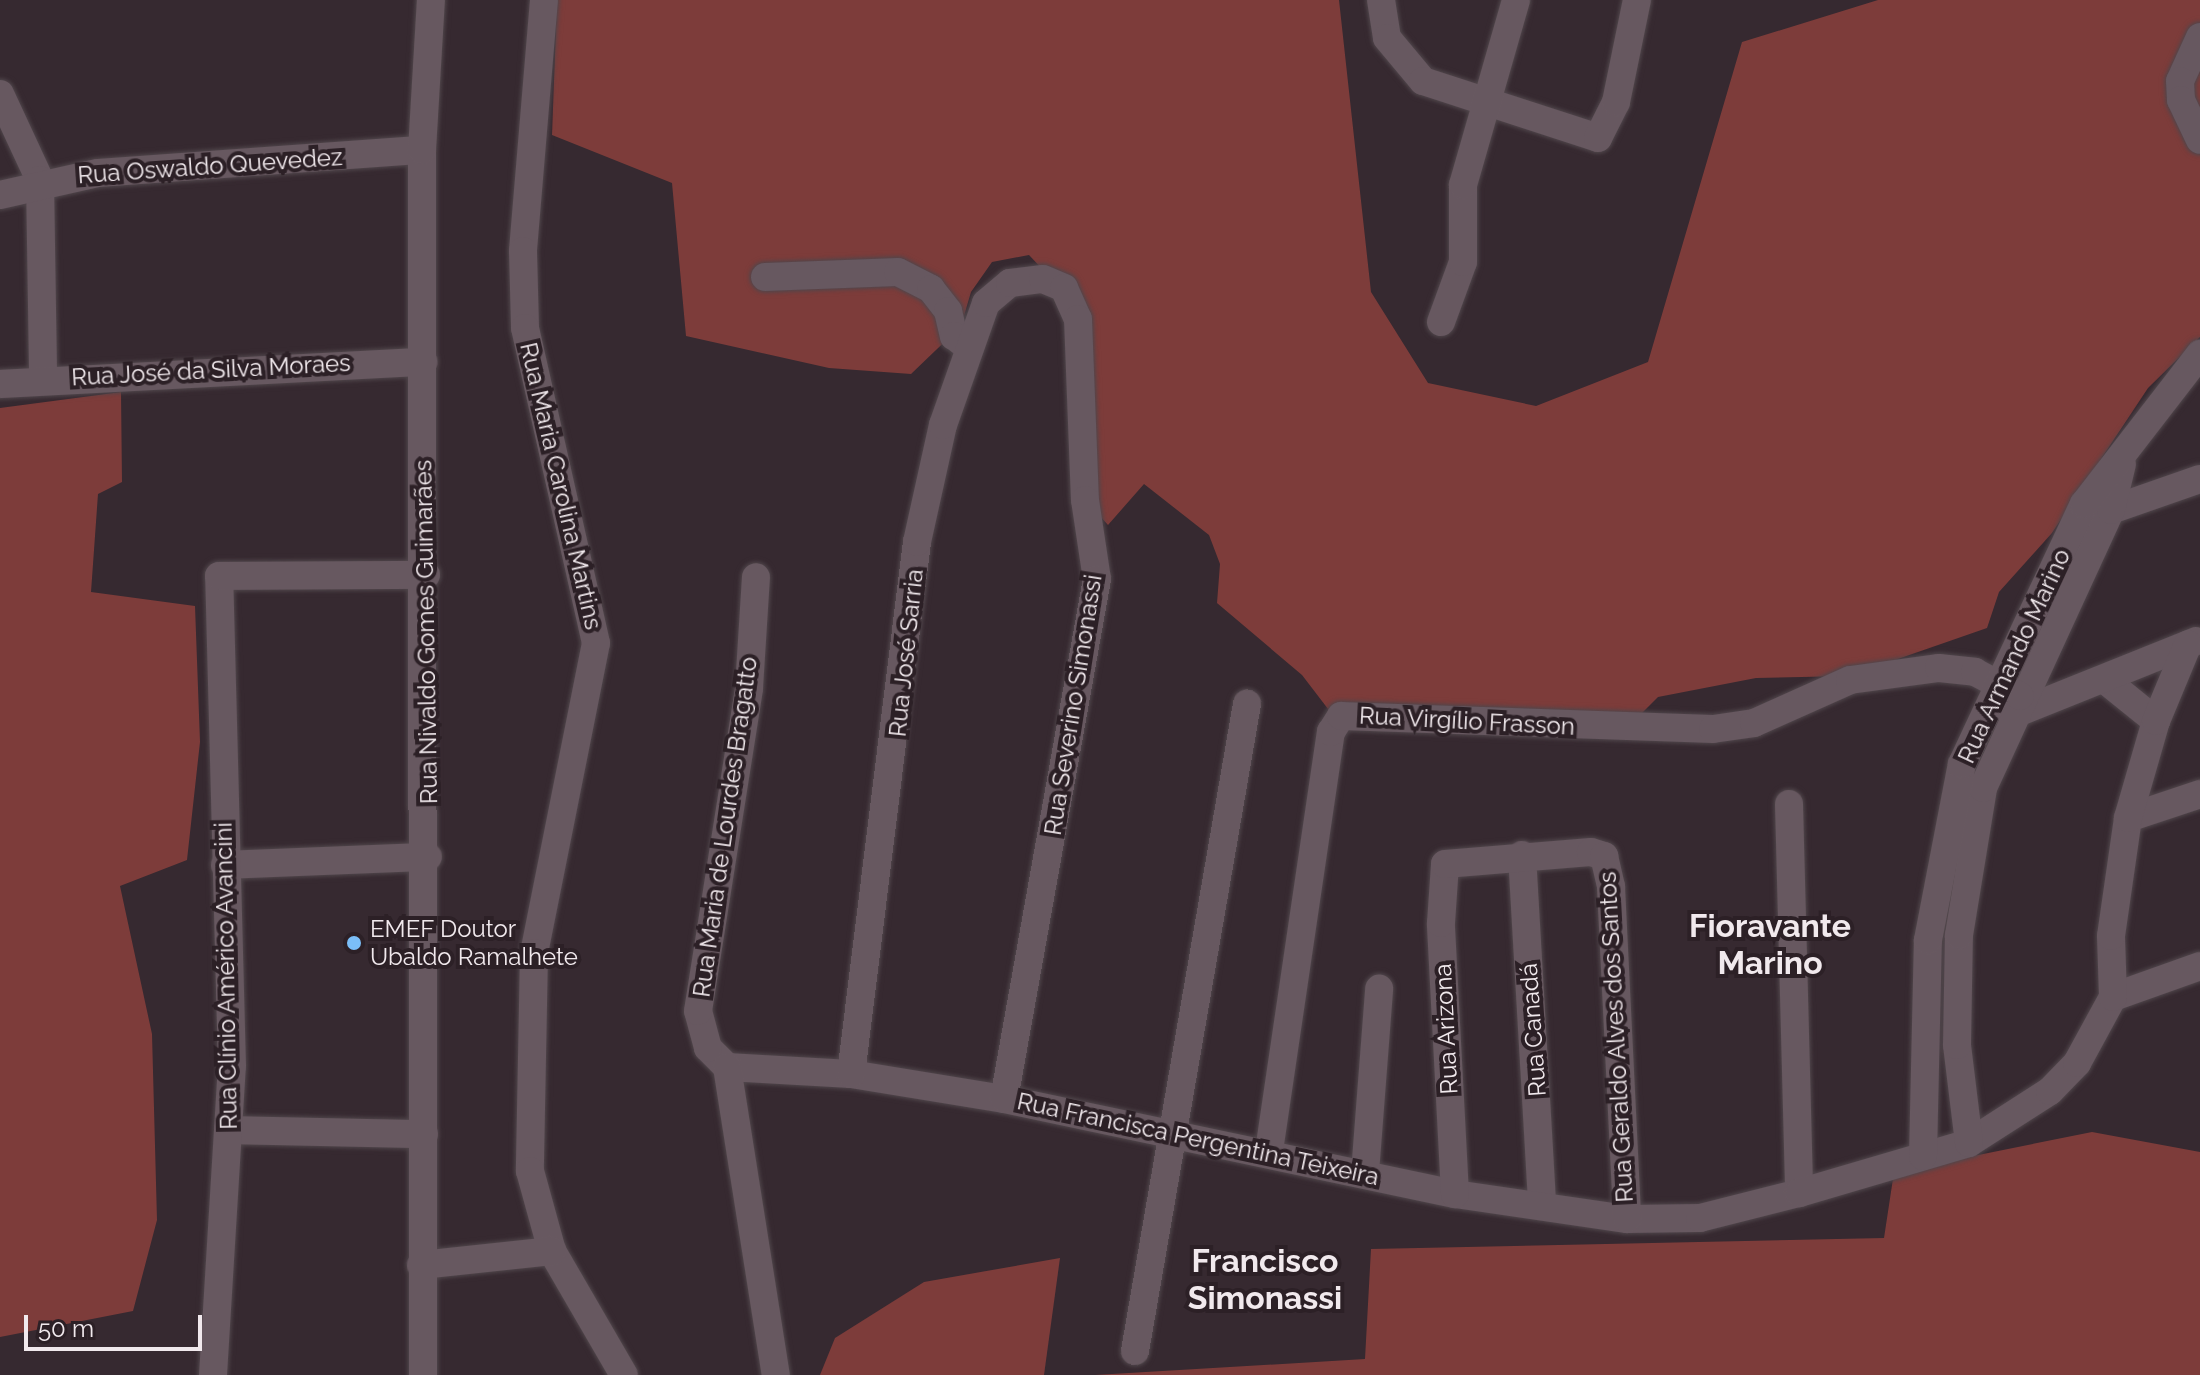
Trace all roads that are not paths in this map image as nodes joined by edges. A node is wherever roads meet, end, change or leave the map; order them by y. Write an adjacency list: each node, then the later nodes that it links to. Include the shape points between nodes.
1 (431, 0): 10 (street, Rua Nivaldo Gomes Guimarães)
2 (544, 0): 53 (street, Rua Maria Carolina Martins, via 523,251 525,328 596,643 532,981 530,1171)
3 (1381, 0): 8 (street, via 1387,38 1412,72 1437,89)
4 (1516, 0): 8 (street)
5 (1637, 0): 8 (street, via 1603,135)
6 (2200, 37): 9 (street, via 2180,81 2181,100)
7 (0, 94): 11 (street)
8 (1489, 105): 15 (street, via 1463,185 1461,271)
9 (2200, 140)
10 (422, 150): 11 (street, Rua Oswaldo Quevedez); 18 (street, Rua Nivaldo Gomes Guimarães)
11 (40, 180): 12 (street, Rua Oswaldo Quevedez); 19 (street)
12 (0, 195)
13 (765, 277): 16 (street, via 898,272 931,289 948,311 954,336)
14 (1043, 279): 16 (street, Rua José Sarria, via 996,292); 41 (street, Rua Severino Simonassi, via 1064,288 1078,319 1085,500 1097,579)
15 (1441, 322)
16 (968, 347): 40 (street, Rua José Sarria, via 917,542)
17 (2200, 354): 22 (street, Rua Armando Marino, via 2123,459)
18 (423, 362): 19 (street, Rua José da Silva Moraes); 23 (street, Rua Nivaldo Gomes Guimarães)
19 (43, 377): 20 (street, Rua José da Silva Moraes)
20 (0, 384)
21 (2200, 479): 22 (street)
22 (2098, 507): 27 (street, Rua Armando Marino)
23 (426, 575): 34 (street, Rua Nivaldo Gomes Guimarães); 35 (street, Rua Clínio Américo Avancini, via 219,576)
24 (756, 577): 39 (street, Rua Maria de Lourdes Bragatto, via 748,701 698,1011 708,1048)
25 (2194, 642): 26 (street); 29 (street)
26 (2104, 679): 27 (street); 29 (street)
27 (2010, 698): 45 (street, Rua Armando Marino, via 1983,788 1959,935 1957,1045); 46 (street, Rua Virgílio Frasson, via 1957,668 1850,680 1754,723 1713,729 1341,716 1331,732); 47 (street, Rua Armando Marino, via 1962,764 1934,893)
28 (1247, 704): 43 (street)
29 (2156, 721): 32 (street)
30 (2200, 794): 32 (street)
31 (1789, 804): 49 (street)
32 (2128, 818): 38 (street, via 2111,936)
33 (1522, 855): 50 (street, Rua Arizona, via 1445,864 1441,923); 51 (street, Rua Canadá); 52 (street, Rua Geraldo Alves dos Santos, via 1604,856)
34 (428, 857): 35 (street); 44 (street, Rua Nivaldo Gomes Guimarães)
35 (225, 865): 42 (street, Rua Clínio Américo Avancini)
36 (2200, 966): 38 (street)
37 (1379, 989): 48 (street)
38 (2113, 997): 45 (street, Rua Francisca Pergentina Teixeira, via 2094,1037 2050,1091)
39 (727, 1067): 40 (street, Rua Francisca Pergentina Teixeira); 59 (street)
40 (851, 1074): 41 (street, Rua Francisca Pergentina Teixeira)
41 (1004, 1099): 43 (street, Rua Francisca Pergentina Teixeira)
42 (228, 1130): 44 (street); 56 (street, Rua Clínio Américo Avancini)
43 (1173, 1132): 46 (street, Rua Francisca Pergentina Teixeira); 55 (street)
44 (424, 1134): 54 (street, Rua Nivaldo Gomes Guimarães)
45 (1969, 1143): 47 (street, Rua Francisca Pergentina Teixeira)
46 (1269, 1151): 48 (street, Rua Francisca Pergentina Teixeira)
47 (1923, 1156): 49 (street, Rua Francisca Pergentina Teixeira)
48 (1365, 1173): 50 (street, Rua Francisca Pergentina Teixeira)
49 (1799, 1193): 52 (street, Rua Francisca Pergentina Teixeira, via 1700,1218)
50 (1455, 1194): 51 (street, Rua Francisca Pergentina Teixeira)
51 (1542, 1205): 52 (street, Rua Francisca Pergentina Teixeira)
52 (1627, 1219)
53 (552, 1251): 54 (street); 58 (street, Rua Maria Carolina Martins)
54 (421, 1265): 57 (street, Rua Nivaldo Gomes Guimarães)
55 (1135, 1351)
56 (213, 1375)
57 (423, 1375)
58 (624, 1375)
59 (776, 1375)

